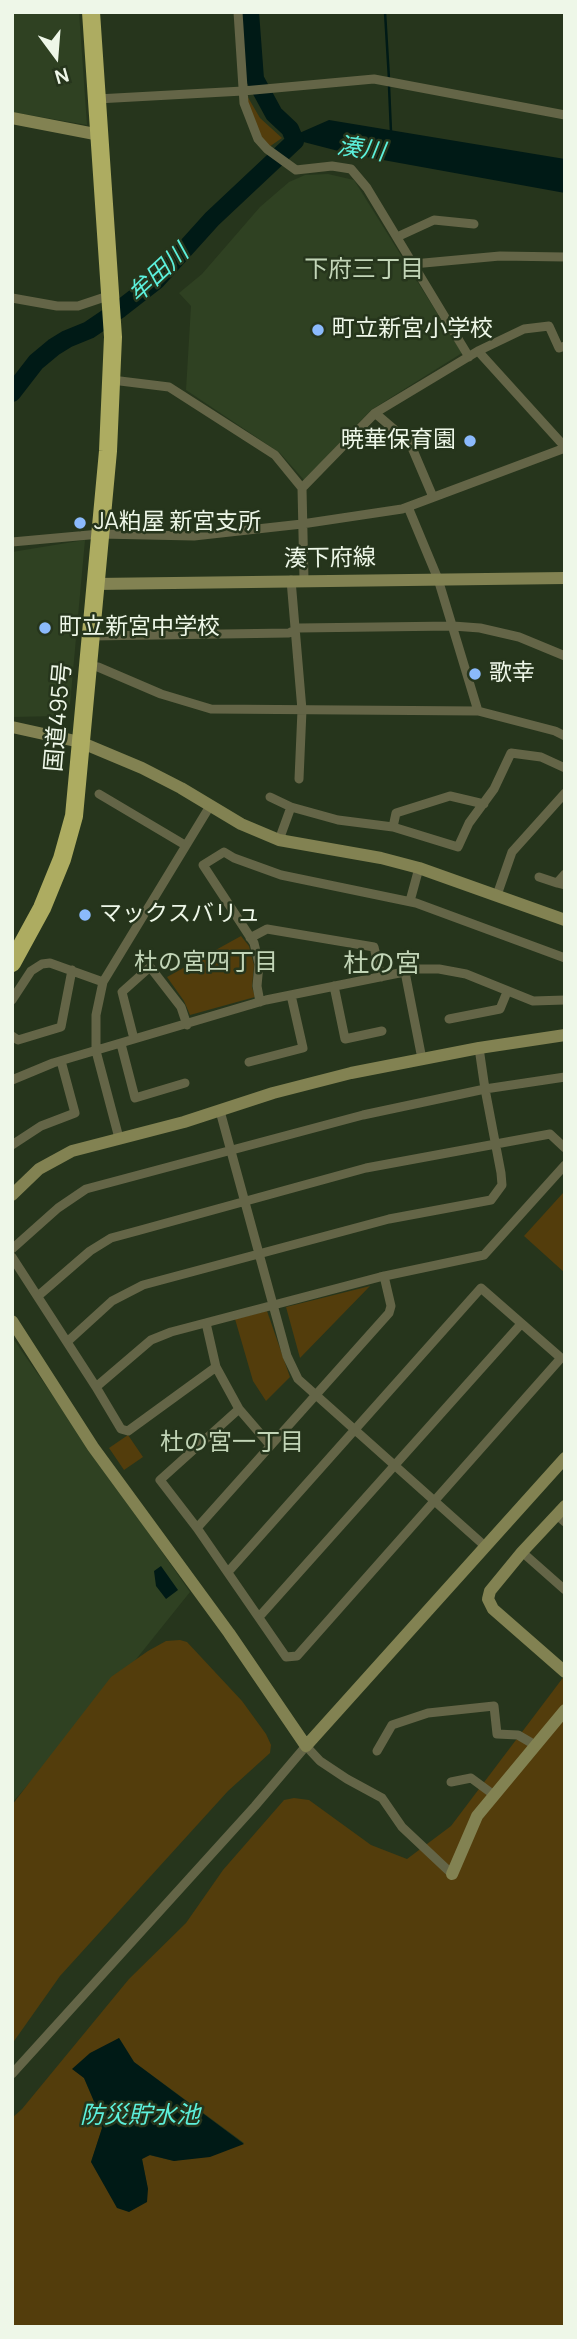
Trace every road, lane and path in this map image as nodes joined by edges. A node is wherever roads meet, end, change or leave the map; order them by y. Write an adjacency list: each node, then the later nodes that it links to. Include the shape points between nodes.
1 (91, 12): 4 (highway)
2 (238, 12): 3 (street)
3 (246, 91): 4 (street); 5 (street, via 374,79); 9 (street, via 244,103 251,125 267,149 296,170 351,169)
4 (97, 99): 7 (highway)
5 (565, 116)
6 (12, 118): 7 (street)
7 (100, 135): 12 (highway)
8 (474, 224): 9 (street, via 434,220)
9 (397, 237): 11 (street)
10 (565, 257): 11 (street, via 500,256)
11 (413, 264): 16 (street)
12 (111, 297): 13 (street, via 78,306); 17 (highway, 国道495号)
13 (12, 298)
14 (565, 346): 15 (street, via 559,348 549,326 524,329)
15 (478, 351): 16 (street); 19 (street)
16 (468, 357): 18 (street)
17 (112, 380): 20 (street, via 169,387 275,455); 24 (highway, 国道495号)
18 (375, 412): 20 (street); 21 (street, via 410,443)
19 (565, 447): 21 (street)
20 (302, 488): 23 (street)
21 (433, 497): 22 (street)
22 (408, 506): 23 (street); 27 (street)
23 (302, 524): 24 (street, via 194,536); 28 (street)
24 (100, 534): 25 (street); 29 (highway, 国道495号)
25 (12, 542)
26 (565, 578): 27 (street, 湊下府線)
27 (438, 579): 28 (street, 湊下府線); 30 (street)
28 (297, 580): 29 (street, 湊下府線); 31 (street)
29 (95, 584): 32 (highway, 国道495号)
30 (453, 626): 31 (street); 33 (street, via 519,637); 36 (street)
31 (295, 630): 32 (street); 35 (street)
32 (90, 636): 34 (highway, 国道495号)
33 (565, 656)
34 (88, 666): 35 (street, via 200,708); 39 (highway, 国道495号)
35 (302, 710): 36 (street); 41 (street)
36 (478, 711): 38 (street)
37 (12, 727): 39 (street)
38 (565, 736)
39 (80, 742): 46 (street, via 142,768); 60 (highway, 国道495号, via 69,836 42,908)
40 (565, 768): 45 (street, via 541,757 511,753)
41 (299, 779)
42 (565, 793): 55 (street, via 512,852)
43 (99, 794): 50 (street)
44 (270, 797): 47 (street)
45 (484, 804): 48 (street, via 450,796 396,813); 48 (street, via 458,847)
46 (210, 806): 49 (street); 50 (street)
47 (291, 807): 48 (street, via 338,820); 49 (street)
48 (393, 827)
49 (279, 840): 51 (street)
50 (185, 845): 64 (street)
51 (419, 868): 55 (street); 56 (street)
52 (565, 874): 54 (street)
53 (539, 877): 54 (street)
54 (561, 884)
55 (497, 895): 57 (street)
56 (410, 901): 58 (street, via 281,876 224,852 203,865); 59 (street)
57 (565, 920)
58 (250, 938): 63 (street, via 267,929 374,947); 70 (street, via 259,964)
59 (565, 958)
60 (12, 963)
61 (72, 970): 64 (street); 68 (street, via 50,963 37,965); 74 (street, via 61,1027 18,1040)
62 (405, 972): 63 (street); 66 (street, via 439,969 466,974); 80 (street)
63 (381, 977): 65 (street)
64 (103, 982): 79 (street, via 96,1016)
65 (334, 986): 67 (street); 73 (street, via 345,1039)
66 (507, 992): 69 (street, via 533,1001); 71 (street, via 500,1009)
67 (291, 995): 70 (street); 82 (street, via 303,1048)
68 (12, 1000)
69 (565, 1000)
70 (260, 1002): 72 (street)
71 (449, 1019)
72 (187, 1025): 76 (street); 76 (street, via 181,1007 150,967 122,992)
73 (382, 1031)
74 (12, 1035)
75 (565, 1035): 78 (street)
76 (134, 1040): 77 (street)
77 (121, 1044): 79 (street); 85 (street, via 135,1098)
78 (479, 1048): 80 (street); 86 (street)
79 (96, 1051): 81 (street); 88 (street)
80 (422, 1059): 87 (street, via 340,1075)
81 (61, 1061): 84 (street); 90 (street, via 75,1112)
82 (248, 1062)
83 (565, 1077): 86 (street)
84 (12, 1080)
85 (185, 1083)
86 (485, 1089): 89 (street); 92 (street)
87 (220, 1111): 88 (street); 92 (street)
88 (119, 1138): 94 (street, via 61,1155 38,1169)
89 (496, 1144): 91 (street, via 550,1134); 95 (street, via 357,1170); 97 (street, via 502,1185 491,1200 389,1219)
90 (12, 1145)
91 (565, 1148)
92 (231, 1150): 95 (street); 96 (street, via 86,1189)
93 (565, 1165): 99 (street, via 484,1255)
94 (12, 1195)
95 (244, 1202): 97 (street); 100 (street, via 111,1238)
96 (12, 1249)
97 (259, 1253): 101 (street); 105 (street, via 131,1289)
98 (12, 1257): 100 (street)
99 (384, 1276): 101 (street); 108 (street, via 389,1313)
100 (38, 1296): 105 (street)
101 (273, 1305): 103 (street); 108 (street, via 287,1356 298,1379)
102 (12, 1321): 125 (street, via 93,1447)
103 (206, 1323): 106 (street); 107 (street, via 151,1340)
104 (521, 1324): 110 (street, via 481,1287); 113 (street); 114 (street, via 561,1358)
105 (67, 1342): 107 (street)
106 (216, 1367): 107 (street, via 128,1431 121,1429); 109 (street)
107 (96, 1387)
108 (315, 1395): 110 (street); 111 (street)
109 (239, 1409): 111 (street); 116 (street, via 160,1480)
110 (355, 1431): 113 (street); 119 (street)
111 (270, 1445): 116 (street)
112 (565, 1458): 117 (street)
113 (395, 1465): 114 (street); 121 (street)
114 (434, 1502): 117 (street); 121 (street, via 297,1656 286,1657)
115 (562, 1514): 118 (street)
116 (197, 1528): 119 (street)
117 (486, 1547): 125 (street)
118 (522, 1552): 120 (street); 122 (street, via 488,1599 493,1609)
119 (228, 1572): 121 (street)
120 (565, 1590)
121 (260, 1617)
122 (565, 1672)
123 (565, 1710): 124 (street)
124 (535, 1745): 126 (street, via 517,1735 497,1734 494,1706 428,1713 392,1725); 128 (street)
125 (306, 1746): 129 (street, via 347,1779 382,1798 402,1827); 130 (street)
126 (377, 1751)
127 (451, 1782): 128 (street, via 471,1778)
128 (494, 1795): 129 (street, via 477,1816)
129 (452, 1874)
130 (12, 2074)

